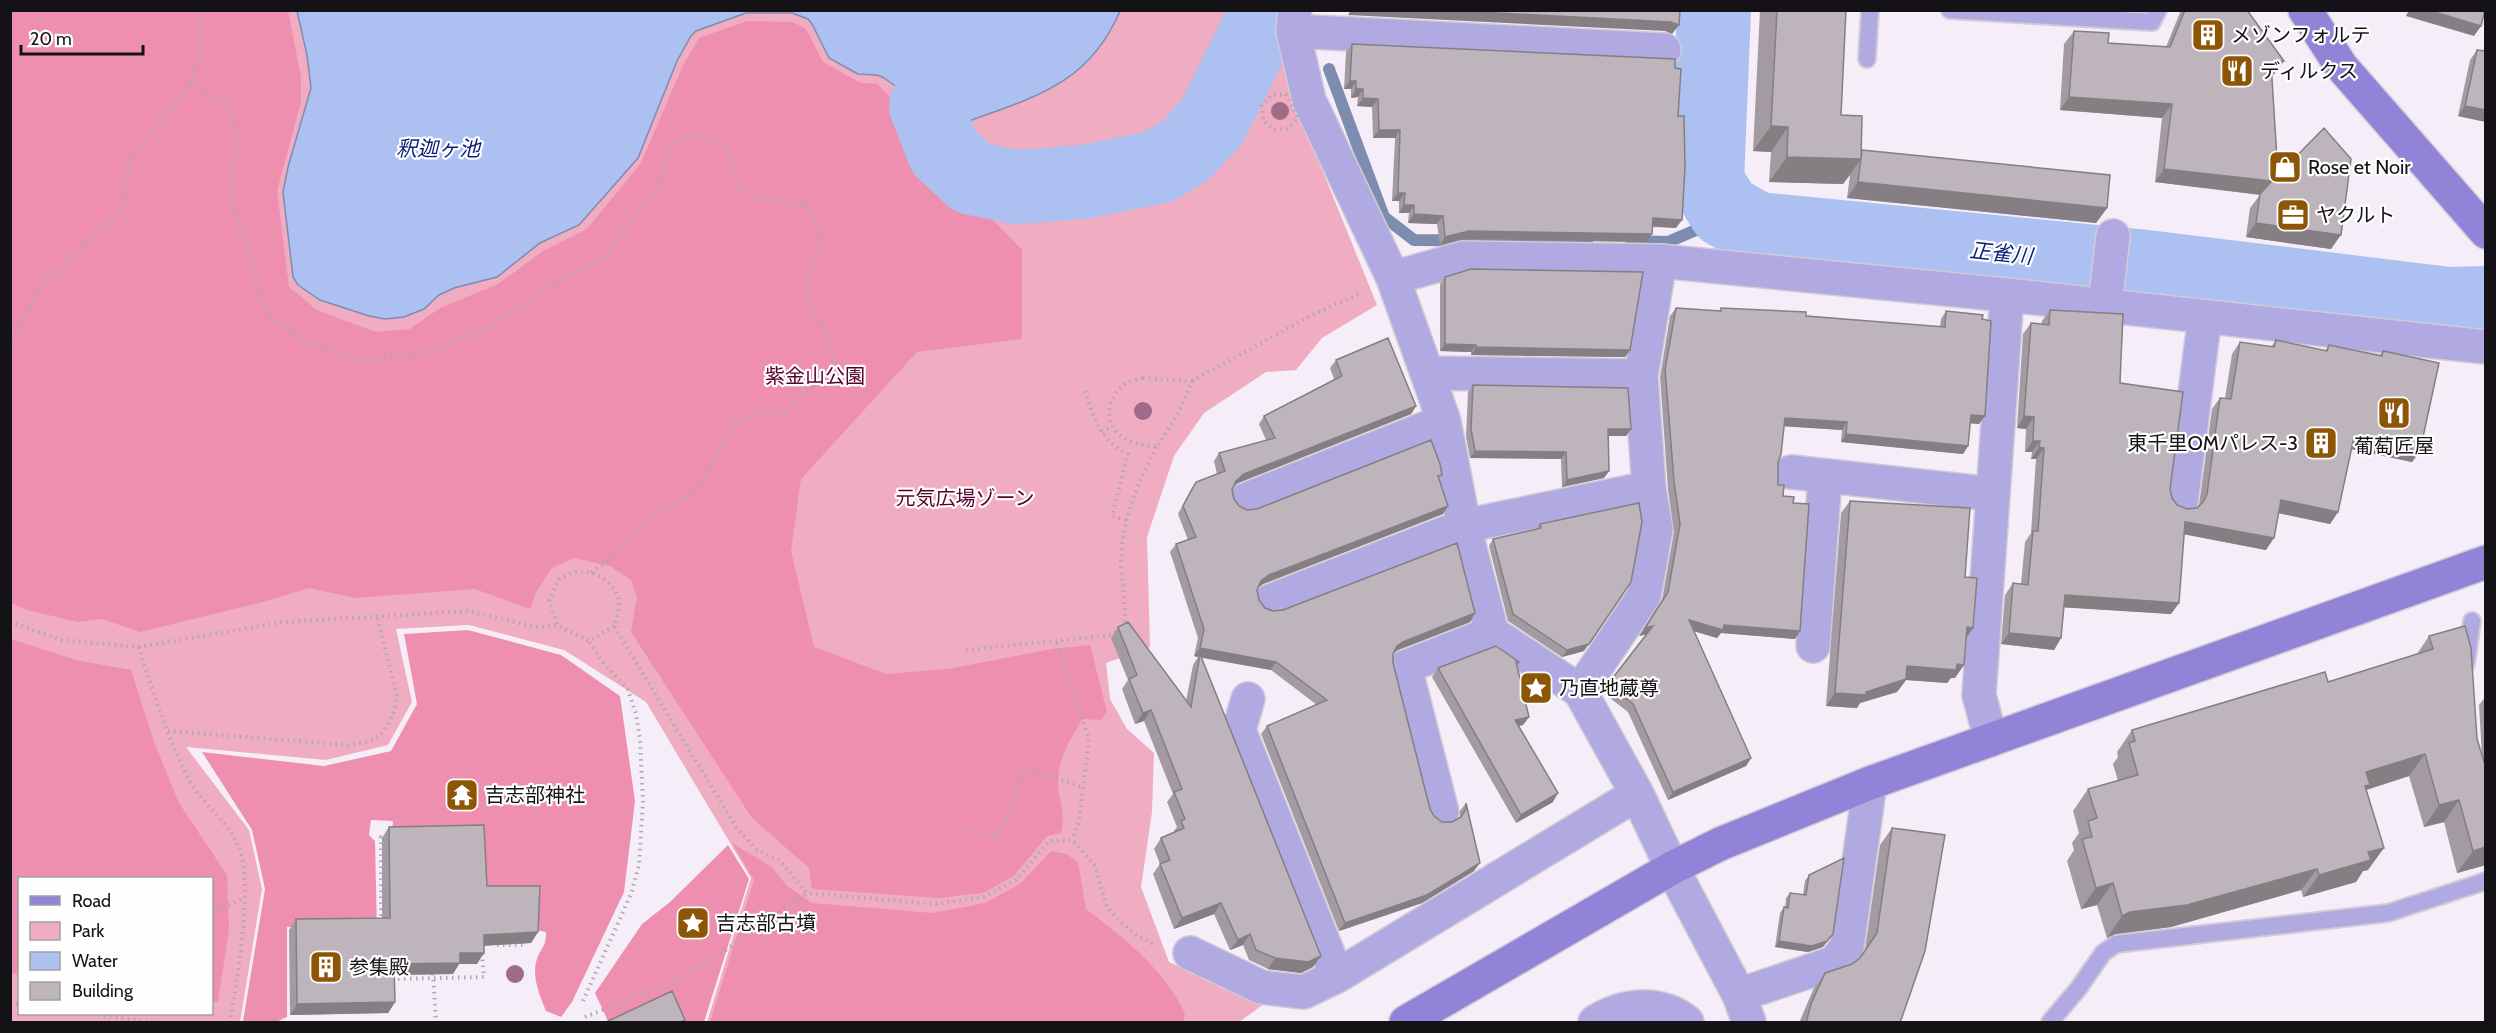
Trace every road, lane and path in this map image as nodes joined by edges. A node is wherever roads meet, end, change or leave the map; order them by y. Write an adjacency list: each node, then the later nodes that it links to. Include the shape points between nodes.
1 (201, 10): 9 (path, via 200,49)
2 (1870, 10): 8 (lane)
3 (1950, 10): 4 (lane, via 2152,22)
4 (2158, 10)
5 (2305, 10): 10 (street, via 2341,66)
6 (1294, 21): 7 (street); 13 (street, via 1309,100)
7 (1664, 50)
8 (1867, 59)
9 (190, 85): 17 (path, via 130,159 121,210 40,288); 36 (path, via 226,101 237,130 230,198 267,315 303,341 361,360 424,353 477,333 605,257 661,180 670,144 694,134 728,149 734,178 744,192 806,205 818,227 821,246 807,274 808,304 824,329 836,366 786,411 763,412 736,423 702,480 682,501 652,516 611,559)
10 (2486, 232)
11 (2113, 236): 15 (street)
12 (1660, 261): 13 (street, via 1463,258); 14 (street); 20 (street)
13 (1393, 278): 19 (street); 21 (path, via 1312,315)
14 (2007, 295): 15 (street); 30 (street)
15 (2105, 305): 16 (street)
16 (2205, 316): 18 (street); 32 (street)
17 (10, 343)
18 (2486, 347)
19 (1427, 373): 20 (street); 23 (street)
20 (1641, 376): 29 (street)
21 (1192, 381): 24 (path, via 1143,378 1126,383 1108,413); 26 (path, via 1179,412)
22 (1085, 391): 25 (path)
23 (1444, 422): 31 (street); 34 (street)
24 (1112, 426): 25 (path); 26 (path, via 1121,438)
25 (1102, 432): 33 (path, via 1111,445 1128,454 1112,516)
26 (1157, 447): 33 (path, via 1141,474)
27 (1791, 472): 28 (street)
28 (1825, 476): 30 (street); 46 (street)
29 (1649, 488): 34 (street); 50 (street, via 1656,529 1644,596)
30 (1992, 494): 53 (street, via 1979,694)
31 (1245, 500)
32 (2181, 502)
33 (1127, 520): 45 (path, via 1121,565 1124,625 1112,635)
34 (1464, 526): 37 (street); 43 (street)
35 (2486, 562): 53 (street)
36 (590, 573): 41 (path, via 577,572 559,579 549,600); 42 (path, via 614,587 619,606)
37 (1270, 601)
38 (377, 616): 41 (path, via 468,611 536,627); 47 (path, via 282,622); 52 (path, via 397,696 396,707 374,740 348,745)
39 (2472, 621): 49 (lane)
40 (10, 622): 47 (path, via 62,640)
41 (558, 626): 44 (path)
42 (615, 626): 44 (path); 63 (path, via 736,828 757,850 779,861)
43 (1492, 633): 50 (street); 57 (street, via 1405,667)
44 (589, 641): 76 (path, via 628,690 636,714 643,813 639,865 631,894)
45 (1057, 643): 48 (path); 55 (path, via 1089,739)
46 (1813, 646)
47 (139, 647): 52 (path)
48 (966, 650)
49 (2466, 681)
50 (1580, 691): 56 (street)
51 (1248, 699): 74 (street, via 1239,730)
52 (167, 731): 64 (path, via 200,796 220,815 238,845)
53 (1991, 740): 54 (street)
54 (1870, 783): 61 (street, via 1719,844); 77 (street, via 1847,947 1834,963)
55 (1082, 787): 58 (path, via 1025,770 1000,830 994,835); 60 (path, via 1079,822)
56 (1637, 794): 61 (street); 74 (street)
57 (1442, 812)
58 (969, 830)
59 (392, 837): 66 (path, via 381,837)
60 (1072, 840): 63 (path, via 1049,841 1017,879 984,897 936,904); 72 (path, via 1095,866 1107,907 1119,921 1172,954)
61 (1672, 868): 77 (street); 83 (street)
62 (2486, 881): 86 (lane, via 2388,913 2116,944 2103,953)
63 (807, 893): 79 (path, via 703,966)
64 (245, 898): 65 (path); 81 (path)
65 (213, 912)
66 (381, 932)
67 (505, 934): 71 (path)
68 (524, 936): 71 (path, via 524,945)
69 (482, 945): 73 (path, via 484,977)
70 (493, 945): 71 (path)
71 (505, 945)
72 (1190, 953): 74 (street, via 1261,987 1304,992)
73 (433, 976): 75 (path); 82 (path)
74 (1337, 976)
75 (381, 980)
76 (583, 1002)
77 (1744, 1009)
78 (93, 1015): 80 (path)
79 (585, 1017)
80 (153, 1023)
81 (230, 1023)
82 (436, 1023)
83 (1406, 1023)
84 (1595, 1023): 85 (street, via 1620,1010 1646,1007 1671,1013)
85 (1688, 1023)
86 (2050, 1023)

